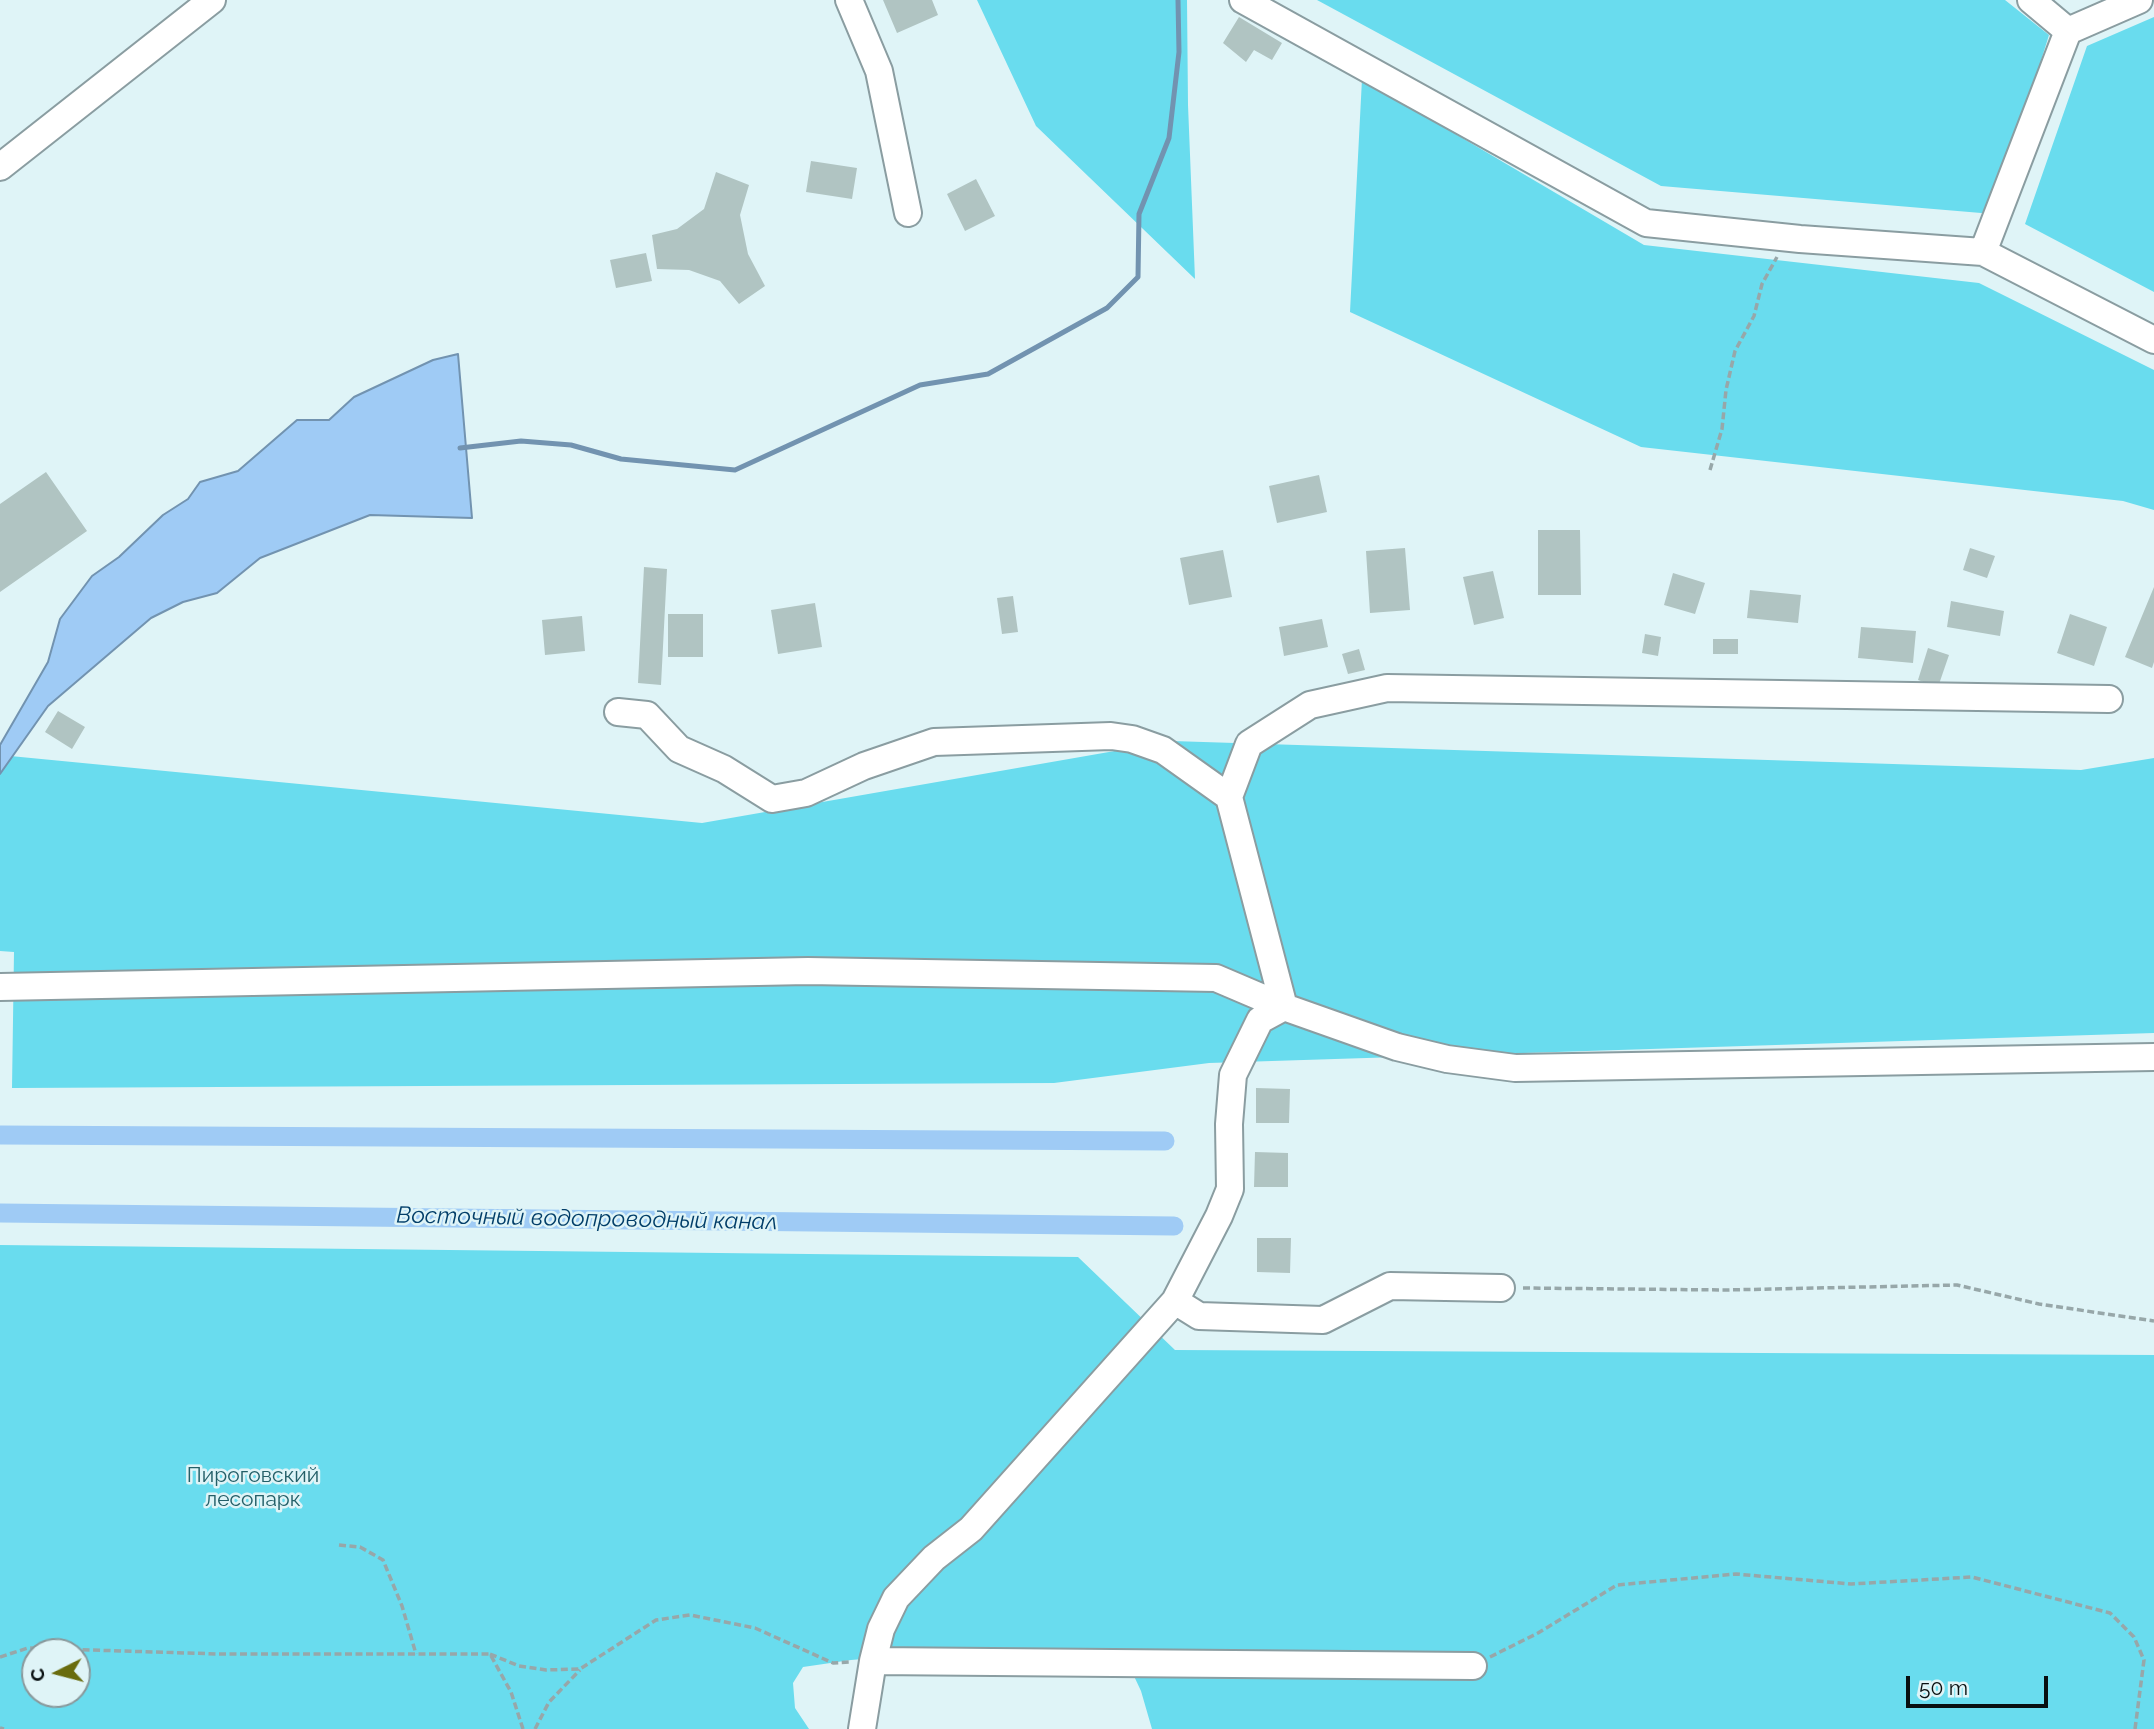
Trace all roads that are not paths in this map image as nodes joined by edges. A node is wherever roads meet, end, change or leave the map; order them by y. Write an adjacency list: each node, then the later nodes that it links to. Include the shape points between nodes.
1 (212, 0): 7 (street)
2 (849, 0): 8 (street, via 879,71)
3 (1243, 0): 9 (street, via 1646,223)
4 (2031, 0): 6 (street)
5 (2139, 0): 6 (street)
6 (2068, 31): 9 (street)
7 (0, 167)
8 (908, 214)
9 (1983, 252): 10 (street)
10 (2154, 340)
11 (2109, 699): 13 (street, via 1387,688 1310,705 1249,744)
12 (618, 712): 13 (street, via 647,715 679,750 724,769 772,799 806,793 864,766 934,742 1111,736 1163,750)
13 (1228, 797): 15 (street)
14 (0, 987): 15 (street, via 876,972 1216,978)
15 (1284, 1007): 16 (street, via 1396,1047 1516,1068); 18 (street, via 1260,1020 1233,1075 1228,1124 1230,1189)
16 (2154, 1057)
17 (1501, 1288): 18 (street, via 1390,1286 1323,1320 1199,1315)
18 (1175, 1301): 19 (street, via 971,1530 934,1558 896,1598)
19 (873, 1661): 20 (street); 21 (street)
20 (1473, 1666)
21 (862, 1729)

